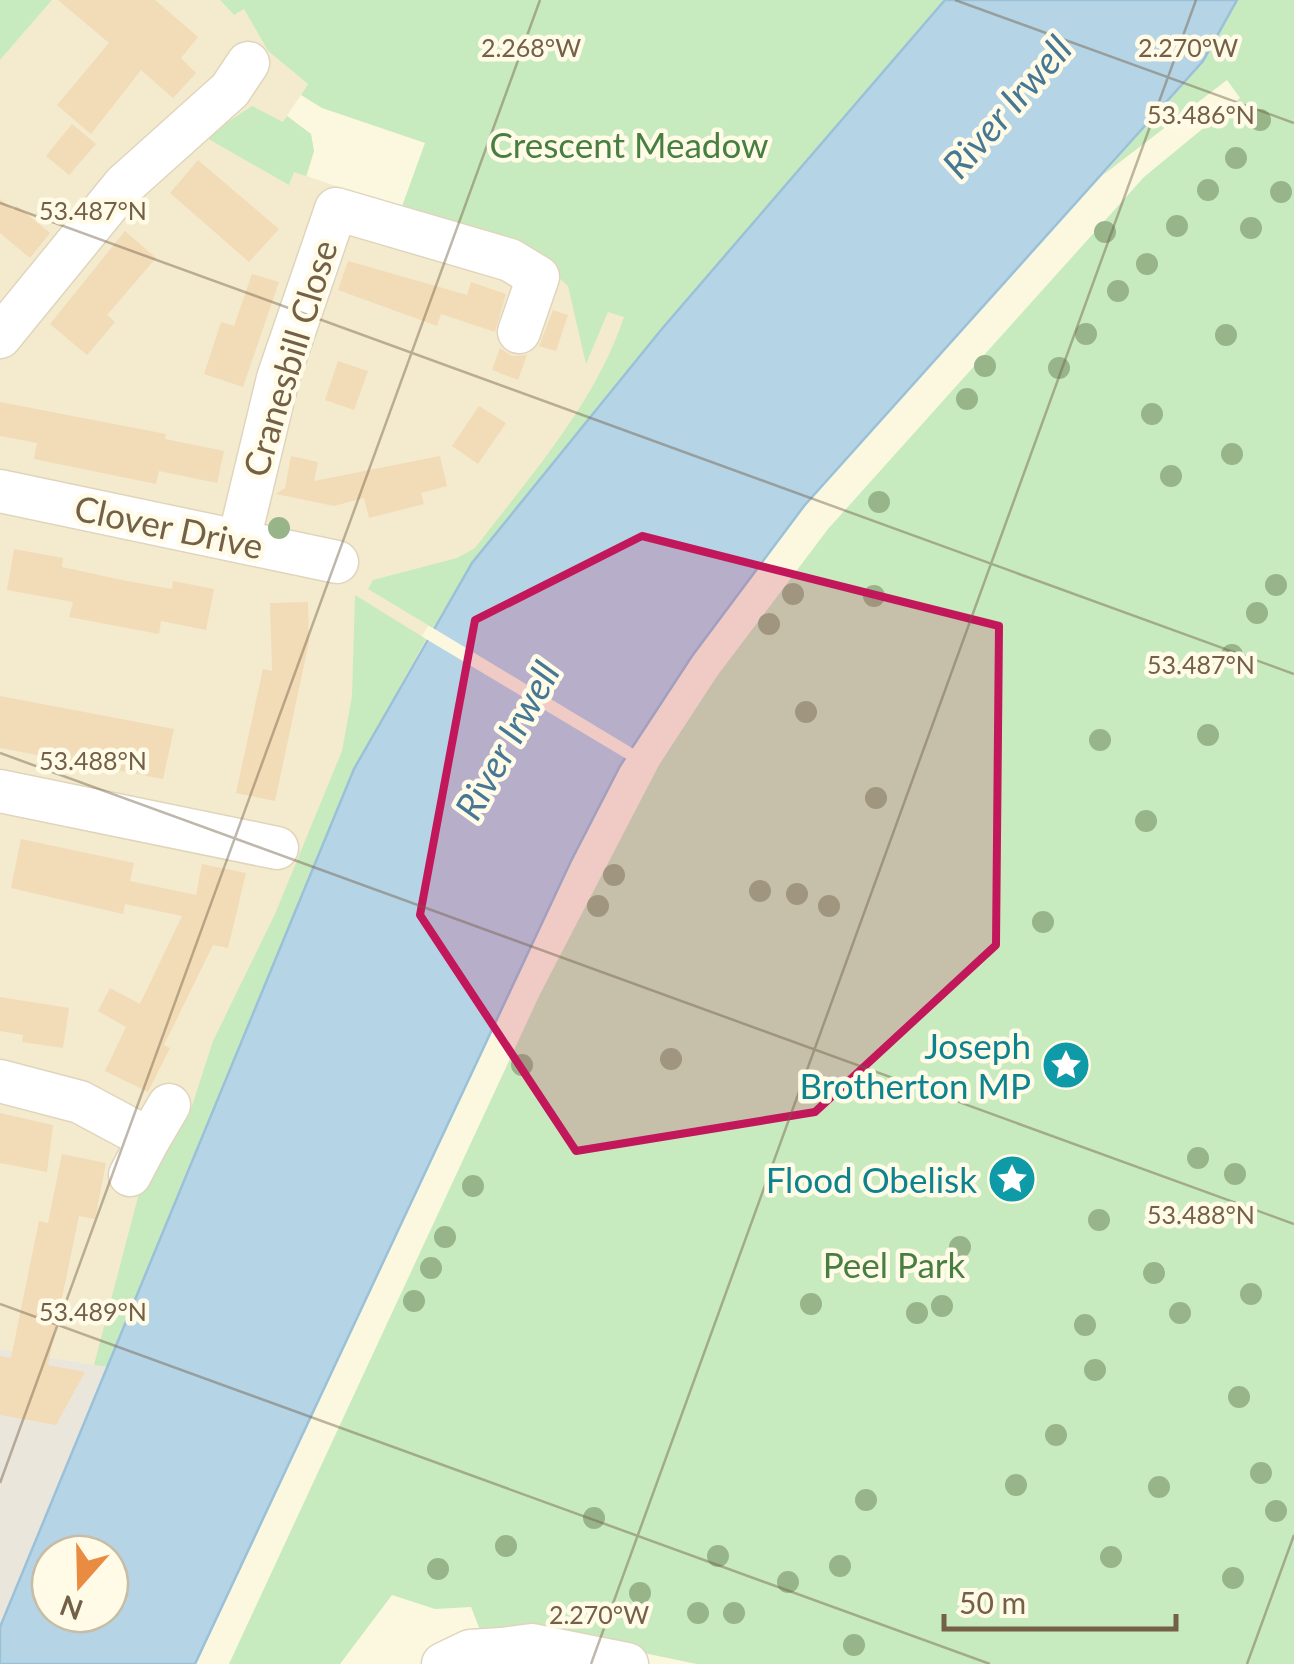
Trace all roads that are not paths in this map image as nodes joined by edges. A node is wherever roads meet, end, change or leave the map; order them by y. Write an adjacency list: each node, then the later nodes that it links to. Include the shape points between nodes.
1 (248, 63): 3 (street, via 230,90 124,185)
2 (519, 332): 5 (street, Cranesbill Close, via 538,278 510,260 336,209 278,378)
3 (0, 336)
4 (0, 491): 5 (street, Clover Drive)
5 (239, 540): 6 (street, Clover Drive)
6 (337, 562)
7 (0, 791): 8 (street)
8 (277, 848)
9 (0, 1081): 10 (street, via 80,1102)
10 (149, 1140)
11 (503, 1656): 12 (street, via 470,1652); 13 (street, via 532,1645)
12 (443, 1664)
13 (627, 1664)

